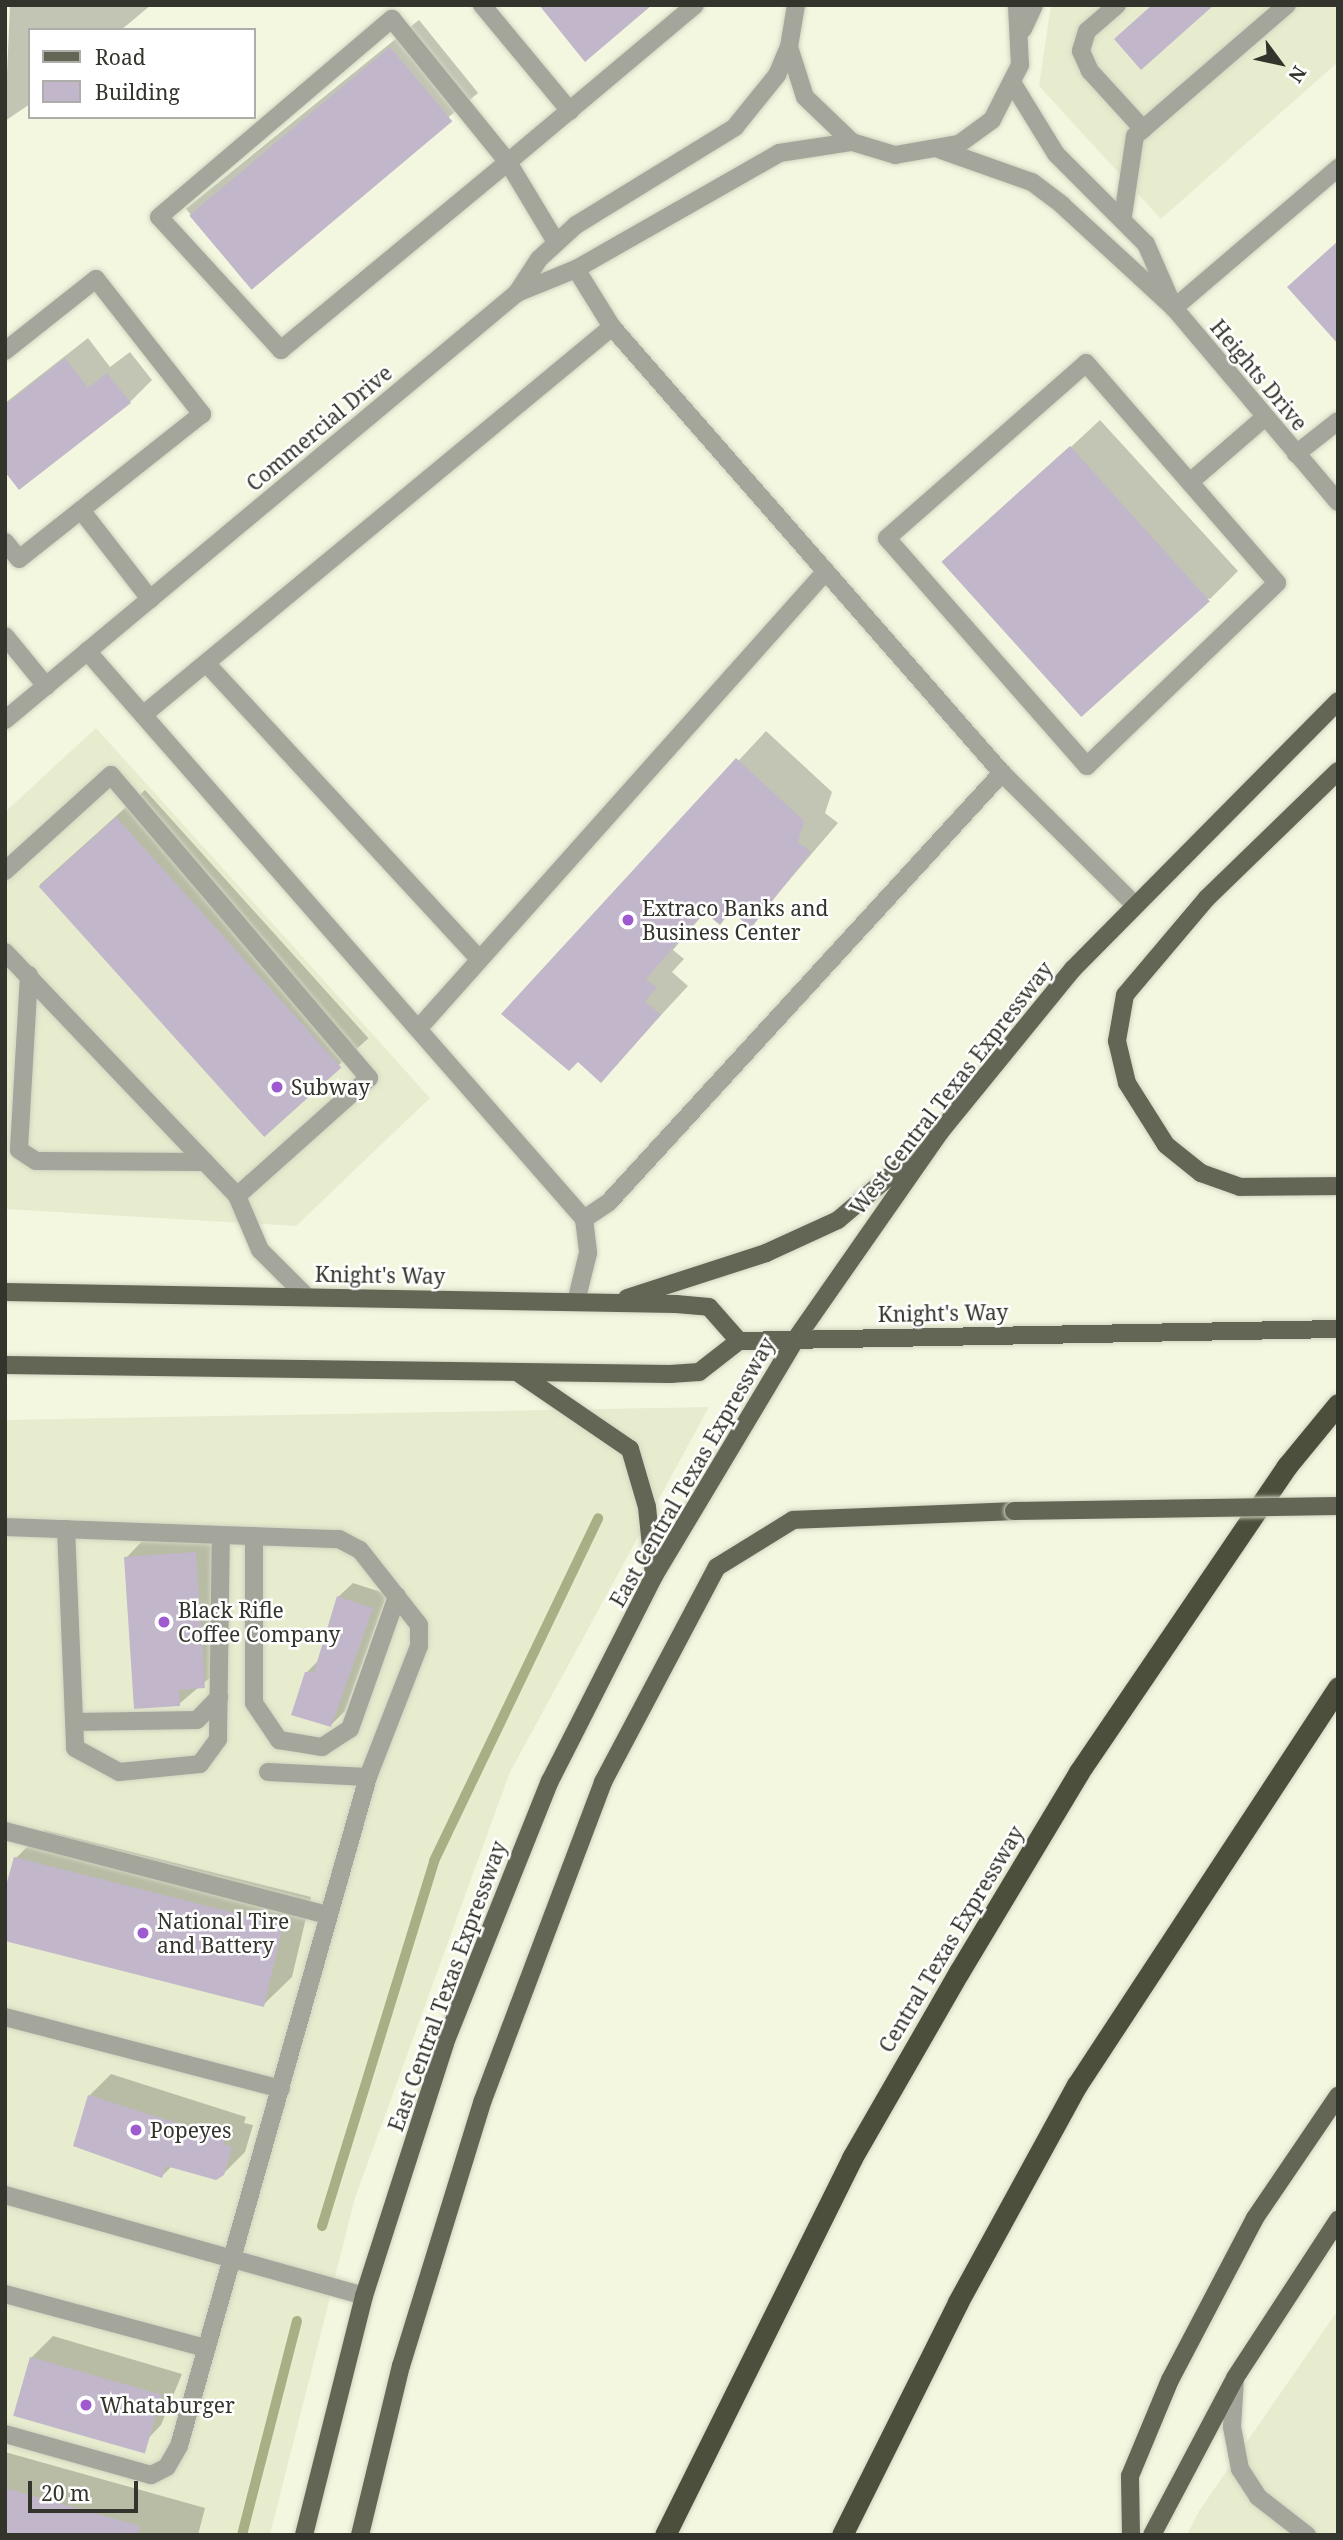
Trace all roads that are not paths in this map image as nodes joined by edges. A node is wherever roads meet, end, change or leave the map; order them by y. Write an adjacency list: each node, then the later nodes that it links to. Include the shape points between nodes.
1 (482, 5): 11 (street)
2 (695, 5): 11 (street)
3 (796, 5): 9 (street)
4 (1017, 5): 8 (street)
5 (1034, 5): 8 (street)
6 (1117, 5): 12 (street, via 1087,31 1081,51 1090,71)
7 (1287, 5): 12 (street)
8 (1023, 29): 10 (street)
9 (789, 47): 13 (street, via 805,97); 18 (street, via 777,75 735,127)
10 (1013, 84): 14 (street, via 992,120); 17 (street, via 1056,154)
11 (570, 111): 15 (street)
12 (1139, 132): 17 (street)
13 (852, 142): 14 (street, via 895,155); 19 (street, via 779,153)
14 (941, 150): 21 (street, via 1032,182)
15 (508, 162): 15 (street, via 392,19 159,217 281,350); 18 (street)
16 (1338, 168): 21 (street)
17 (1123, 216): 21 (street, via 1146,244)
18 (556, 242): 20 (street)
19 (576, 269): 20 (street); 22 (street)
20 (517, 293): 32 (street, Commercial Drive)
21 (1174, 308): 24 (street, Heights Drive)
22 (612, 327): 31 (street); 35 (street)
23 (5, 351): 29 (street, via 96,279 201,414)
24 (1264, 418): 26 (street, Heights Drive); 27 (street)
25 (1338, 421): 26 (street)
26 (1296, 454): 28 (street, Heights Drive)
27 (1190, 482): 27 (street, via 1086,363 887,538 1087,766 1277,583)
28 (1338, 502)
29 (81, 510): 30 (street, via 19,559); 32 (street)
30 (5, 542)
31 (826, 572): 41 (street); 45 (street)
32 (150, 599): 34 (street, Commercial Drive)
33 (5, 636): 36 (street)
34 (88, 651): 36 (street, Commercial Drive); 38 (street)
35 (206, 663): 38 (street); 45 (street)
36 (46, 686): 39 (street, Commercial Drive)
37 (1338, 701): 43 (main road, West Central Texas Expressway)
38 (143, 715): 47 (street)
39 (5, 720)
40 (1338, 771): 50 (main road, via 1206,898 1125,995 1117,1041 1127,1083 1166,1145 1201,1173 1240,1187)
41 (1002, 773): 43 (street); 52 (street, via 610,1202)
42 (5, 871): 51 (street, via 111,775 369,1077)
43 (1134, 904): 48 (main road, West Central Texas Expressway, via 1023,1027)
44 (5, 952): 46 (street)
45 (479, 959): 47 (street)
46 (29, 975): 49 (street); 49 (street, via 19,1150 36,1161)
47 (418, 1029): 52 (street)
48 (940, 1132): 56 (main road, via 838,1220 766,1253); 58 (main road, West Central Texas Expressway)
49 (205, 1162): 51 (street)
50 (1338, 1186)
51 (237, 1196): 54 (street, via 260,1250)
52 (584, 1219): 55 (street, via 588,1254)
53 (5, 1292): 54 (main road, Knight's Way)
54 (307, 1297): 55 (main road, Knight's Way)
55 (576, 1302): 56 (main road, Knight's Way)
56 (610, 1303): 59 (main road, Knight's Way, via 709,1307)
57 (1338, 1329): 58 (main road, Knight's Way)
58 (795, 1339): 59 (main road, Knight's Way); 68 (main road, East Central Texas Expressway)
59 (739, 1341): 61 (main road, via 699,1372)
60 (5, 1365): 61 (main road)
61 (514, 1370): 68 (main road, via 575,1405 630,1449 646,1507)
62 (1338, 1404): 88 (highway, Central Texas Expressway, via 1287,1466 1079,1772 966,1960 852,2158)
63 (1338, 1506): 90 (main road, bridge, via 793,1520 717,1567 603,1782 482,2100 401,2366)
64 (5, 1527): 65 (street)
65 (66, 1529): 66 (street); 72 (street)
66 (221, 1535): 67 (street); 71 (street)
67 (254, 1536): 69 (street, via 339,1539 360,1550); 69 (street, via 254,1703 279,1740 322,1747 349,1729)
68 (654, 1576): 84 (main road, East Central Texas Expressway, via 550,1781 490,1922)
69 (397, 1596): 74 (street, via 419,1625 419,1646)
70 (1338, 1687): 93 (highway, via 1077,2085 958,2302)
71 (219, 1697): 72 (street, via 197,1720); 72 (street, via 218,1739 200,1764 119,1772 75,1748)
72 (74, 1722)
73 (268, 1772): 74 (street)
74 (369, 1777): 76 (street)
75 (5, 1831): 76 (street)
76 (328, 1915): 78 (street)
77 (5, 2017): 78 (street)
78 (281, 2089): 82 (street)
79 (1338, 2096): 94 (main road, via 1255,2218 1170,2380 1130,2476)
80 (5, 2195): 82 (street)
81 (1338, 2220): 86 (main road)
82 (234, 2259): 84 (street); 85 (street)
83 (5, 2294): 85 (street)
84 (364, 2296): 89 (main road, East Central Texas Expressway)
85 (205, 2348): 87 (street, via 179,2446 167,2467 150,2475)
86 (1235, 2378): 95 (main road); 96 (street, via 1232,2427 1240,2469 1258,2497)
87 (5, 2434)
88 (676, 2509): 91 (highway); 92 (highway, Central Texas Expressway)
89 (304, 2535)
90 (360, 2535)
91 (653, 2535)
92 (665, 2535)
93 (842, 2535)
94 (1131, 2535)
95 (1152, 2535)
96 (1307, 2535)

